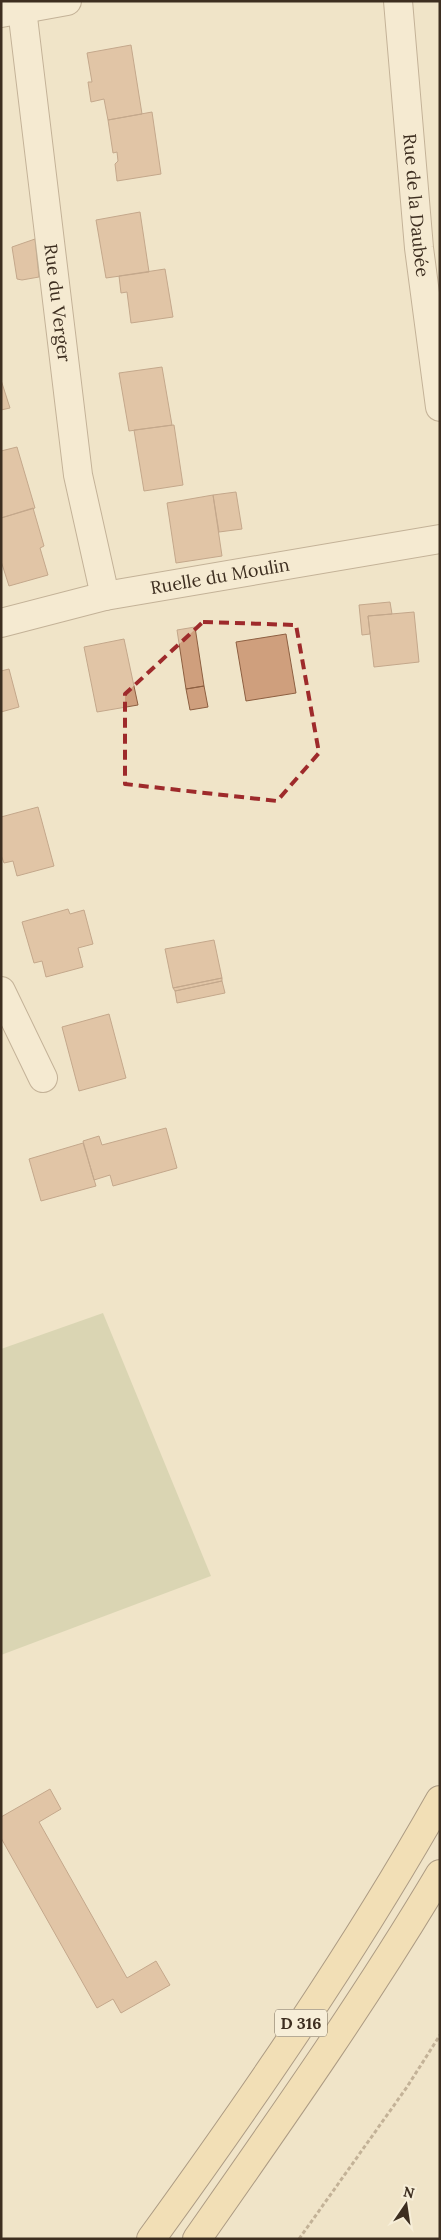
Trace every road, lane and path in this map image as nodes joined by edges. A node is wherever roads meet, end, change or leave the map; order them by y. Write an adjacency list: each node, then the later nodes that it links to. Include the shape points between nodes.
1 (68, 1): 3 (street)
2 (398, 1): 4 (street, Rue de la Daubée, via 419,248)
3 (12, 11): 6 (street, Rue du Verger, via 78,474)
4 (440, 408)
5 (440, 539): 6 (street, Ruelle du Moulin)
6 (105, 596): 7 (street, Ruelle du Moulin)
7 (1, 623)
8 (1, 991): 9 (street)
9 (43, 1078)
10 (440, 1800): 13 (main road, D 316, via 307,2014)
11 (440, 1874): 14 (main road, D 316, via 352,2016)
12 (440, 2035): 15 (path)
13 (151, 2239)
14 (197, 2239)
15 (299, 2239)

